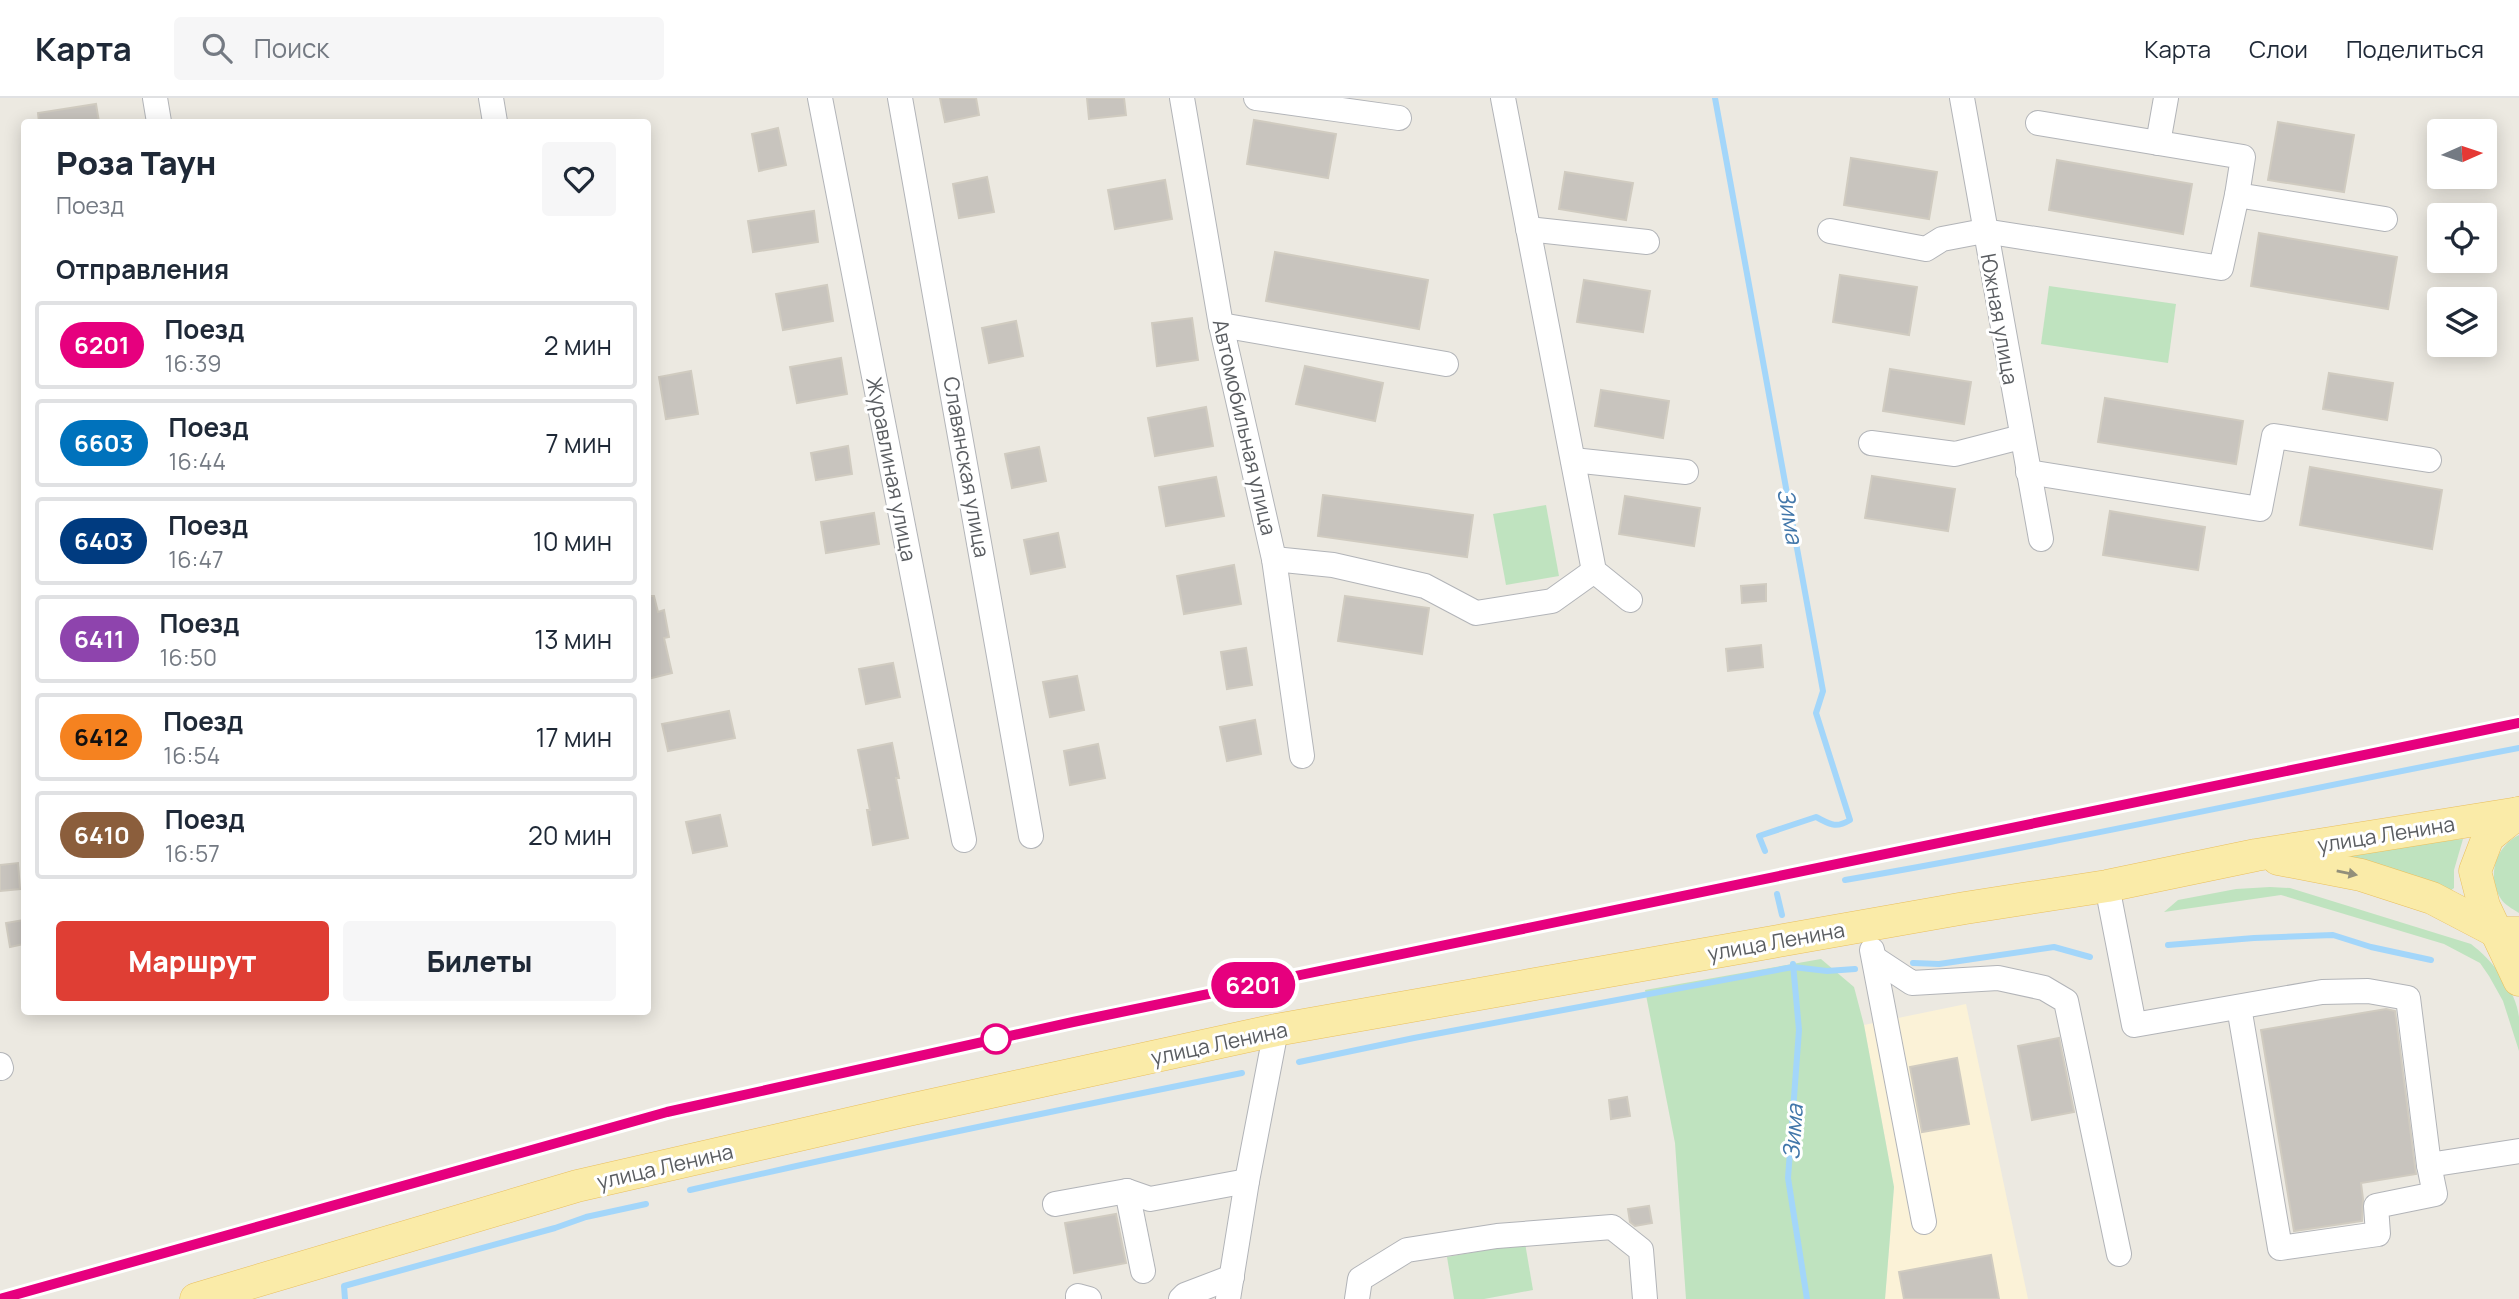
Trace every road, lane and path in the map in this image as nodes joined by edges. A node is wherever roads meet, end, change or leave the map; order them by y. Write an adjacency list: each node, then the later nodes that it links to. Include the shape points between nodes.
1 (155, 98): 11 (street)
2 (491, 98): 12 (street)
3 (820, 98): 36 (street, Журавлиная улица)
4 (900, 98): 35 (street, Славянская улица)
5 (1182, 98): 21 (street, Автомобильная улица)
6 (1256, 98): 10 (street)
7 (1503, 98): 17 (street)
8 (1962, 98): 19 (street, Южная улица)
9 (2166, 98): 14 (street)
10 (1399, 118)
11 (158, 119)
12 (494, 119)
13 (2038, 122): 14 (street)
14 (2158, 143): 15 (street, via 2243,157)
15 (2237, 195): 16 (street); 19 (street, via 2221,268)
16 (2385, 219)
17 (1528, 229): 20 (street); 25 (street)
18 (1830, 231): 19 (street, via 1926,248 1942,239)
19 (1984, 231): 23 (street, Южная улица)
20 (1647, 242)
21 (1221, 325): 22 (street); 30 (street, Автомобильная улица)
22 (1446, 363)
23 (2021, 437): 24 (street, via 1955,454); 28 (street, Южная улица)
24 (1871, 443)
25 (1573, 460): 27 (street); 31 (street)
26 (2429, 460): 28 (street, via 2274,436 2260,509)
27 (1686, 472)
28 (2028, 472): 29 (street, Южная улица)
29 (2040, 539)
30 (1275, 559): 31 (street, via 1333,565 1425,586 1476,613 1552,601); 33 (street, Автомобильная улица)
31 (1594, 570): 32 (street)
32 (1630, 600)
33 (1302, 756)
34 (2518, 813): 37 (main road, улица Ленина); 40 (main road, via 2488,836 2475,871 2484,906)
35 (1031, 836)
36 (964, 840)
37 (2256, 855): 38 (main road, улица Ленина); 40 (main road, улица Ленина, one-way to 40, via 2361,875 2432,898)
38 (2107, 886): 39 (main road, улица Ленина); 43 (street, via 2134,1025)
39 (1867, 925): 41 (street); 44 (main road, улица Ленина)
40 (2509, 933): 42 (main road)
41 (1874, 958): 50 (street); 51 (street, via 1912,983 1998,978 2044,988 2066,1001)
42 (2519, 980)
43 (2239, 1007): 46 (street, via 2322,992 2368,991 2408,998); 46 (street, via 2280,1248 2378,1234 2376,1206 2435,1194)
44 (1276, 1030): 47 (street); 54 (main road, улица Ленина, via 577,1186)
45 (2519, 1151): 46 (street)
46 (2429, 1165)
47 (1247, 1181): 48 (street, via 1150,1199); 53 (street)
48 (1126, 1191): 49 (street); 52 (street)
49 (1055, 1204)
50 (1924, 1222)
51 (2119, 1254)
52 (1143, 1271)
53 (1230, 1288): 57 (street)
54 (196, 1299)
55 (1077, 1299): 56 (street)
56 (1089, 1299)
57 (1181, 1299)
58 (1357, 1299): 59 (street, via 1360,1279 1407,1250 1497,1236 1612,1227 1641,1250)
59 (1645, 1299)

